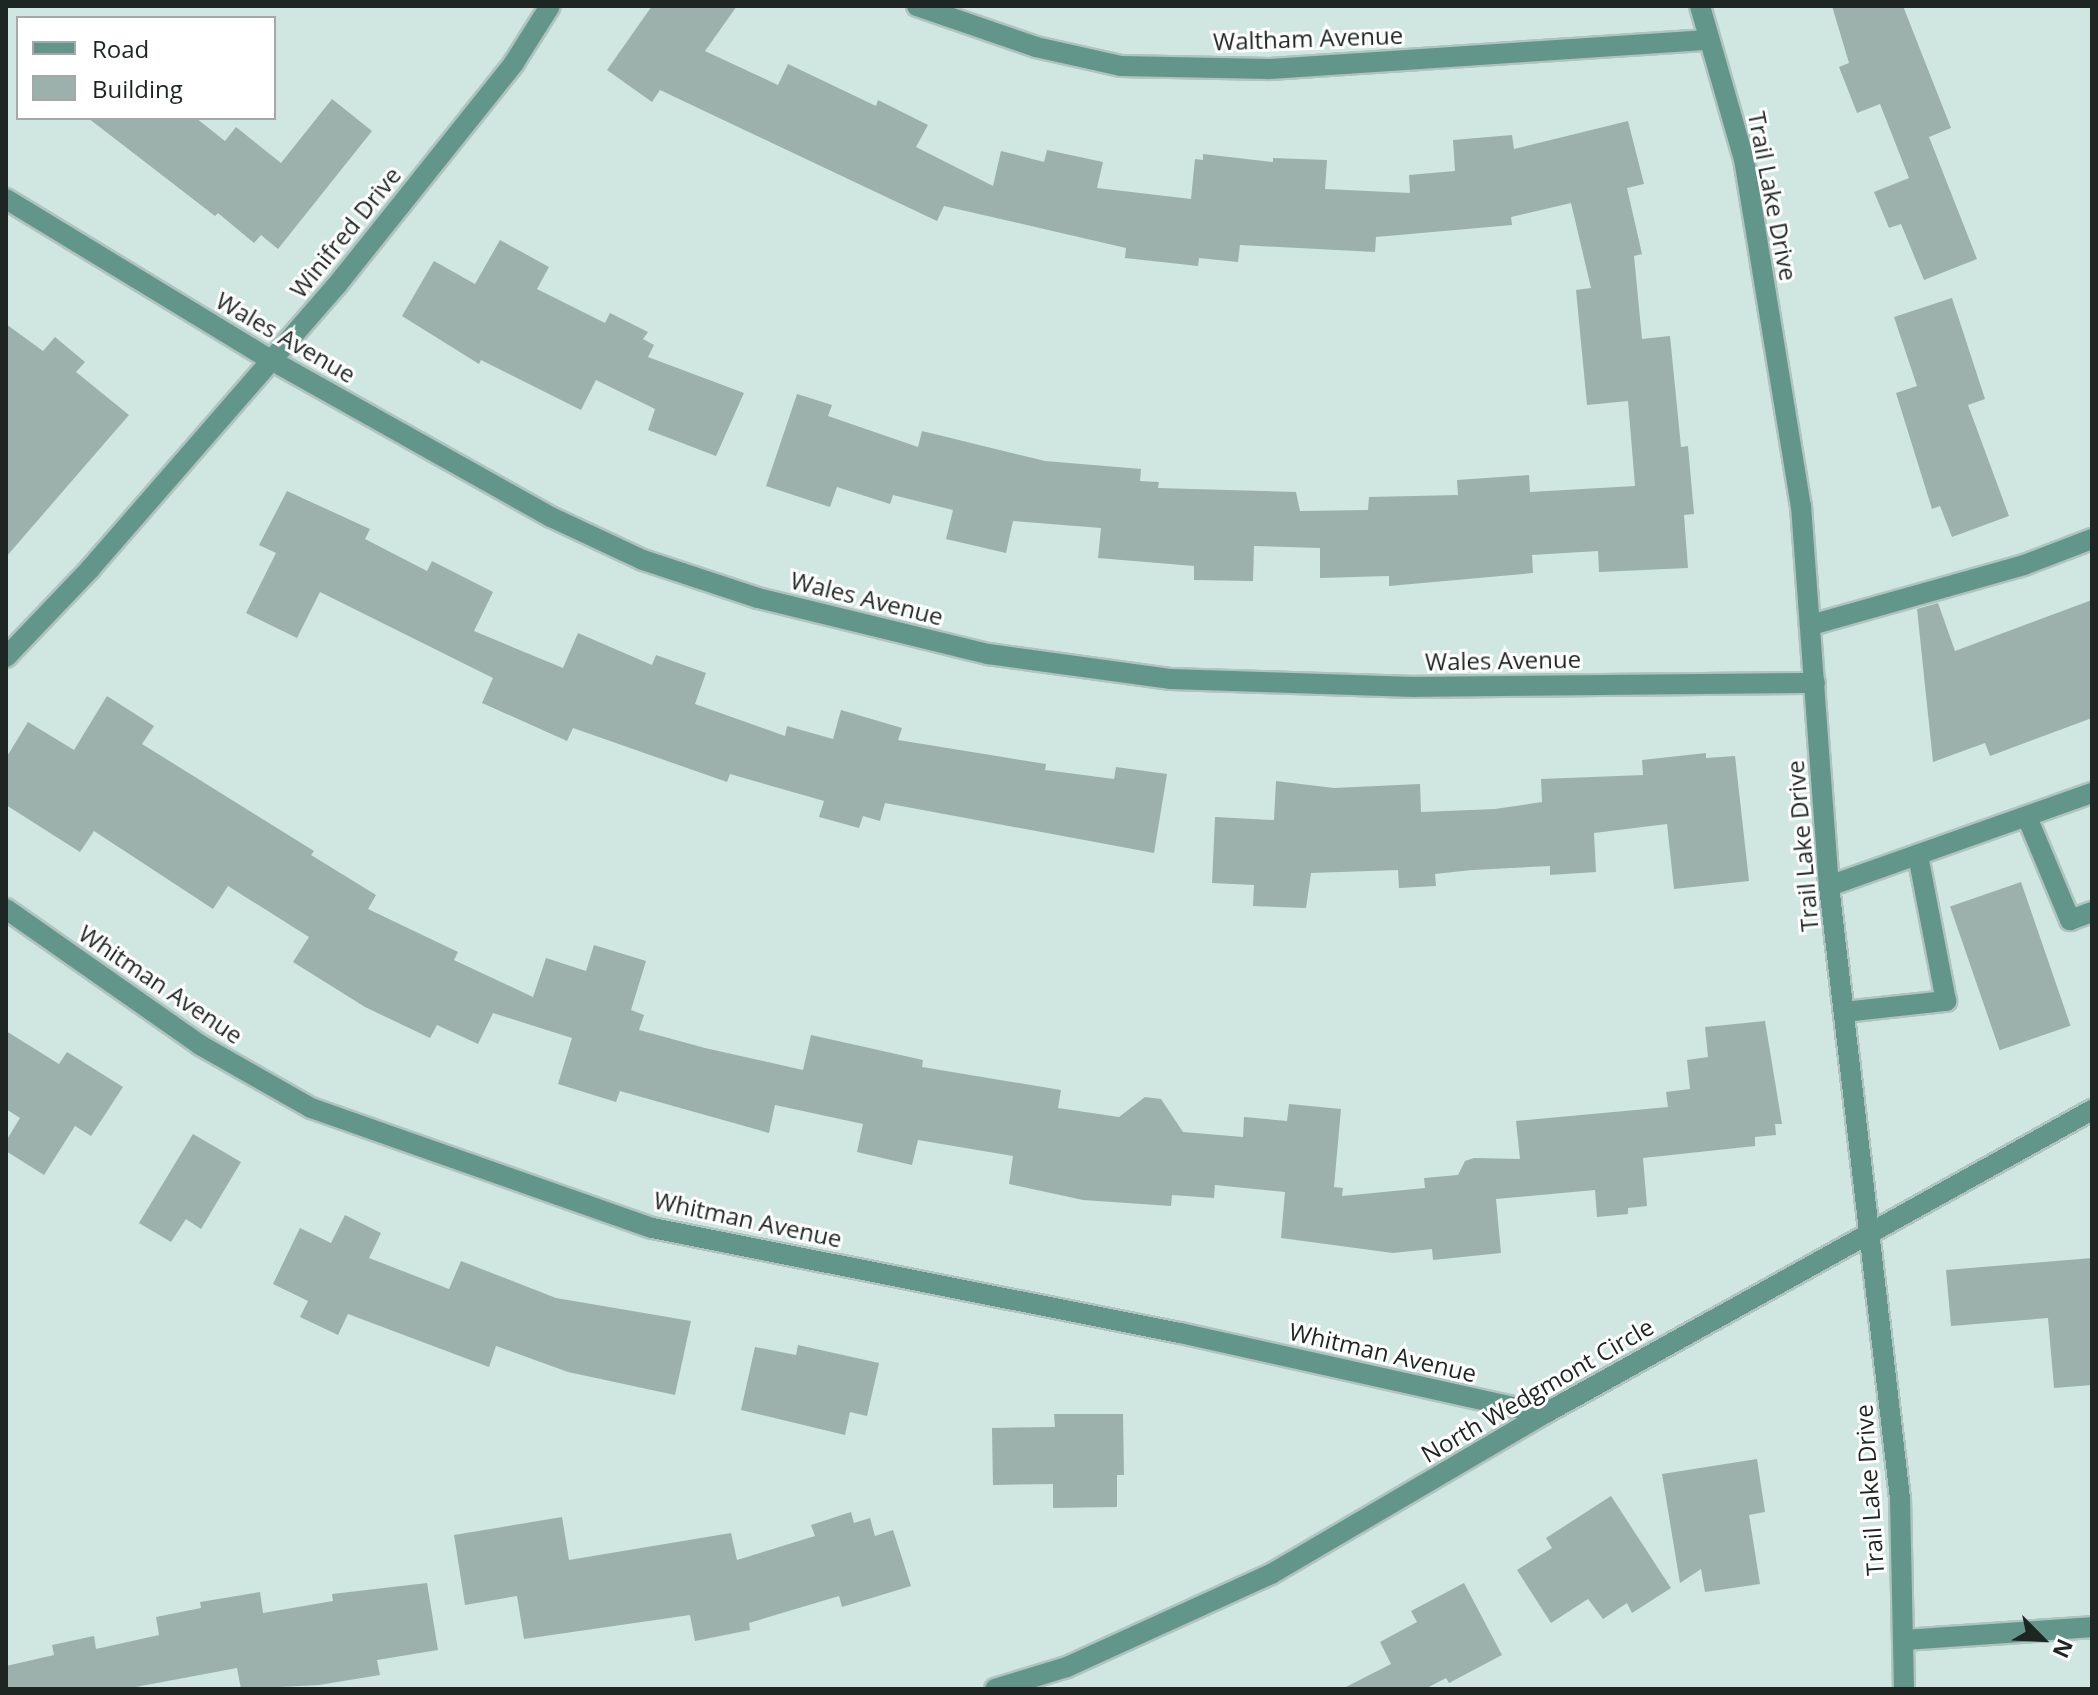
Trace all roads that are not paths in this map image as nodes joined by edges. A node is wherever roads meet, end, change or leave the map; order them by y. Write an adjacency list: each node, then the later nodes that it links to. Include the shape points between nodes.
1 (550, 6): 6 (street, Winifred Drive, via 514,63)
2 (917, 6): 4 (street, Waltham Avenue, via 1036,47 1121,66 1269,69)
3 (1700, 6): 4 (street, Trail Lake Drive)
4 (1709, 40): 8 (street, Trail Lake Drive, via 1744,159 1801,506)
5 (6, 199): 6 (street, Wales Avenue)
6 (271, 360): 9 (street, Winifred Drive, via 90,569); 10 (street, Wales Avenue, via 551,517 643,560 758,598 988,654 1217,680 1414,687)
7 (2092, 539): 8 (street, via 2024,565)
8 (1811, 625): 10 (street, Trail Lake Drive)
9 (6, 657)
10 (1815, 683): 14 (street, Trail Lake Drive)
11 (2092, 793): 12 (street)
12 (2027, 817): 13 (street); 16 (street, via 2070,920)
13 (1918, 855): 14 (street); 17 (street, via 1946,1001)
14 (1829, 886): 17 (street, Trail Lake Drive)
15 (6, 909): 20 (street, Whitman Avenue, via 200,1045 311,1108 652,1228 1180,1333)
16 (2092, 912)
17 (1844, 1012): 19 (street, Trail Lake Drive)
18 (2092, 1110): 19 (street, North Wedgmont Circle)
19 (1869, 1233): 20 (street, North Wedgmont Circle); 22 (street, Trail Lake Drive, via 1900,1499)
20 (1544, 1414): 23 (street, North Wedgmont Circle, via 1271,1574 1067,1667)
21 (2092, 1627): 22 (street)
22 (1903, 1640): 24 (street, Trail Lake Drive)
23 (995, 1689)
24 (1904, 1689)

